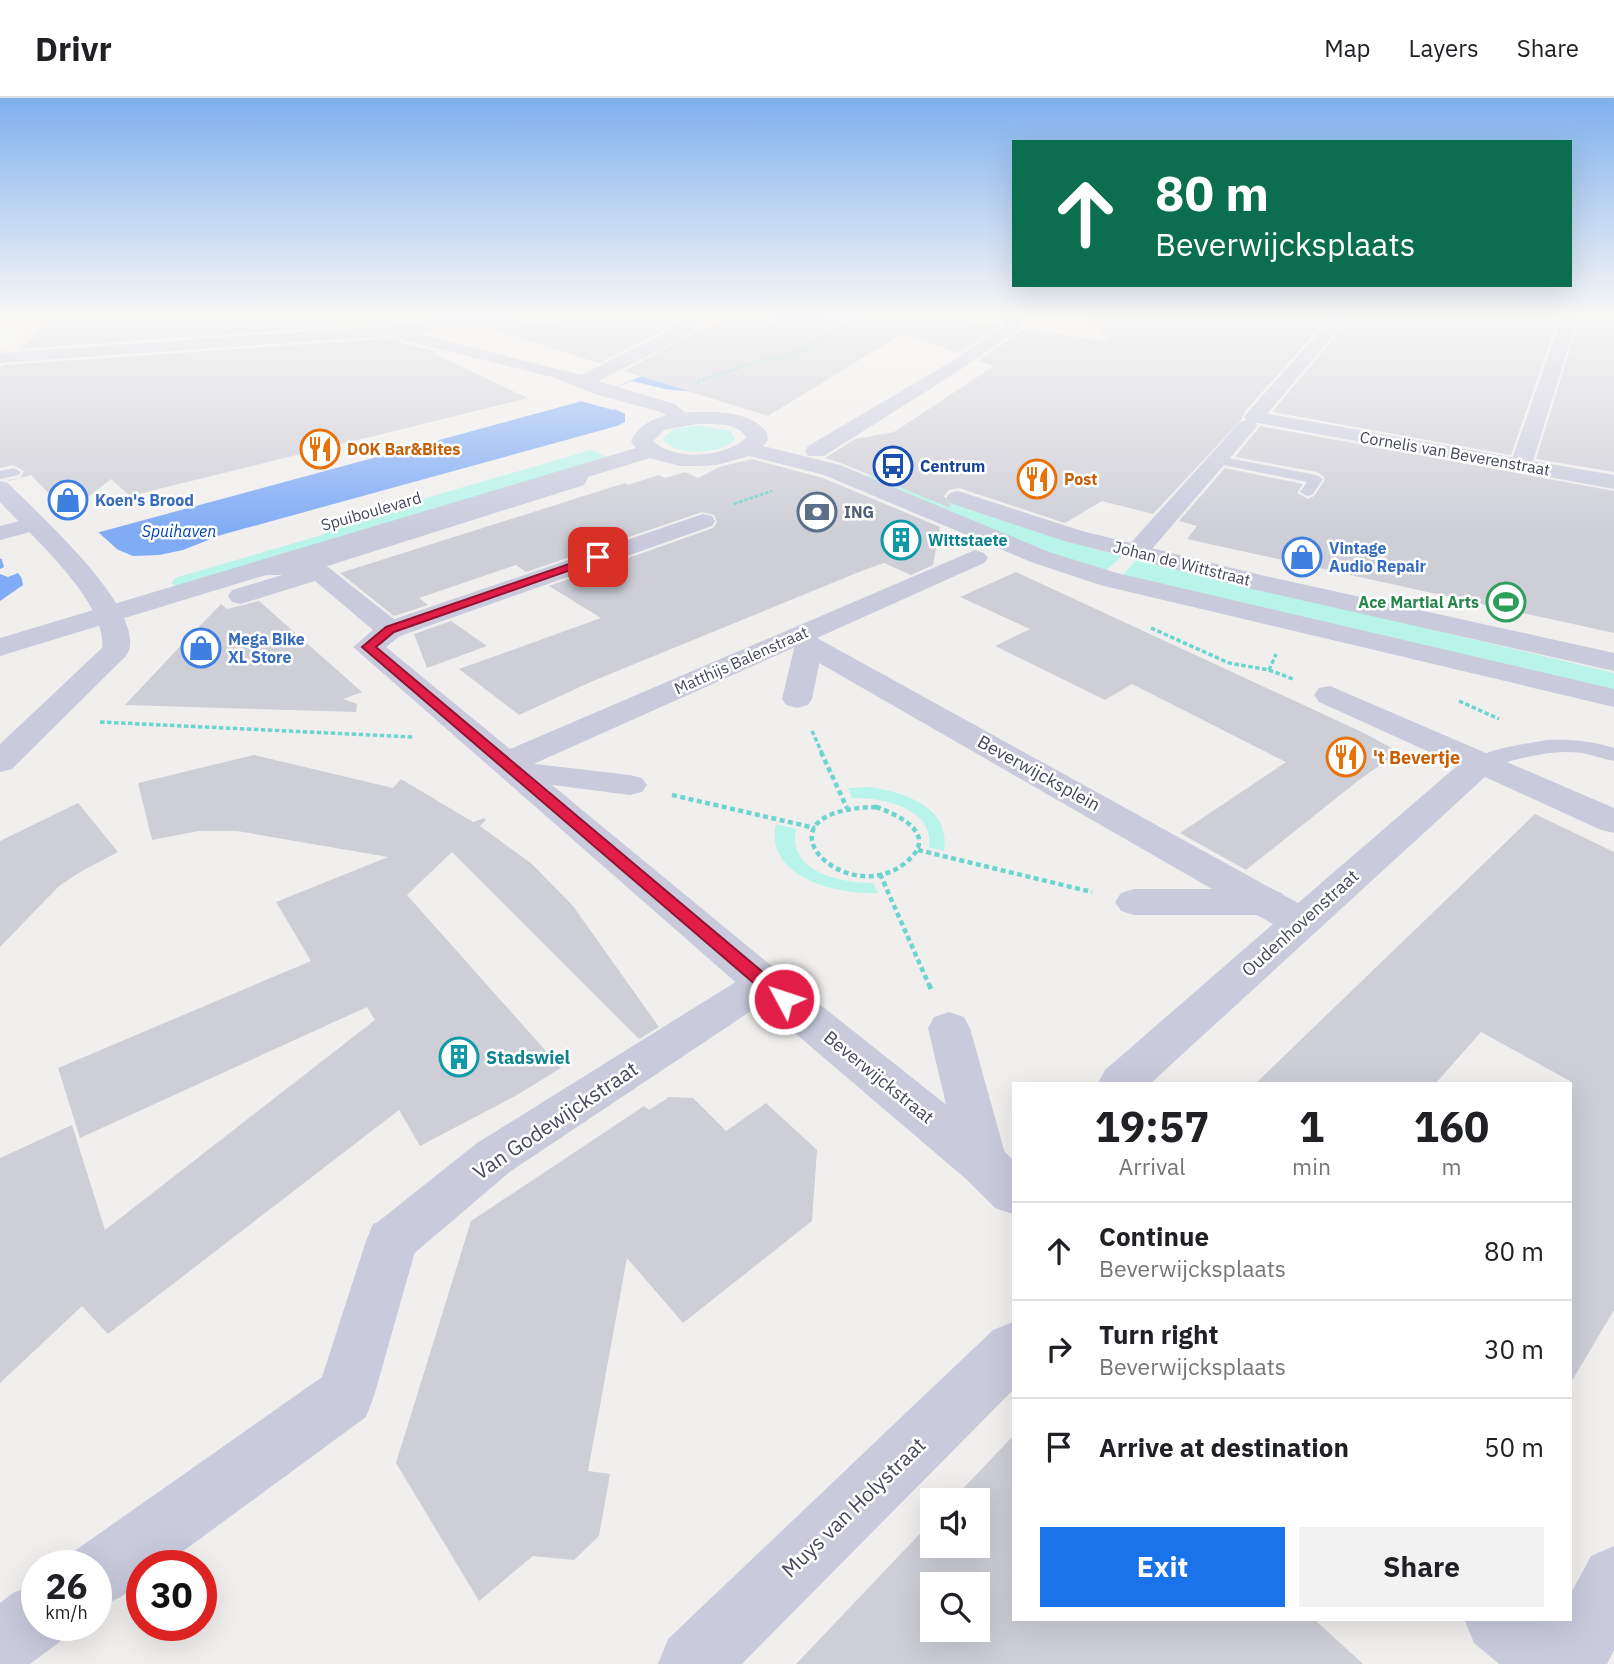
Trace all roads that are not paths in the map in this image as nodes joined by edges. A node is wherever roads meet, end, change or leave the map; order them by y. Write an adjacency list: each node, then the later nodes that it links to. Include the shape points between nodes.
1 (593, 386): 5 (street, via 668,408)
2 (926, 386): 10 (street)
3 (1281, 386): 6 (street)
4 (1547, 386): 11 (street)
5 (684, 419): 7 (street, via 667,422); 8 (street, via 737,421 751,427)
6 (1251, 421): 9 (street); 11 (street, Cornelis van Beverenstraat)
7 (648, 442): 8 (street, via 671,457 699,459 726,456); 15 (street, Spuiboulevard); 21 (street, Spuiboulevard, via 585,470 255,570)
8 (753, 443): 10 (street, Johan de Wittstraat, via 799,460)
9 (1218, 460): 14 (lane, via 1316,479); 19 (street)
10 (824, 461): 19 (street, Johan de Wittstraat); 28 (street, Johan de Wittstraat, via 1040,557 1109,579)
11 (1521, 465): 13 (street, Cornelis van Beverenstraat)
12 (5, 479): 17 (street)
13 (1614, 482)
14 (1307, 492)
15 (396, 503)
16 (703, 521): 23 (street)
17 (34, 524): 18 (street); 21 (street)
18 (0, 533)
19 (1136, 552): 26 (street, Johan de Wittstraat)
20 (975, 558): 24 (street, Matthijs Balenstraat)
21 (101, 596): 25 (street, Spuiboulevard); 31 (street, via 118,634 116,650)
22 (241, 596): 23 (street, via 319,572)
23 (390, 630): 33 (street, Beverwijckstraat, via 368,647)
24 (801, 641): 29 (street); 33 (street, Matthijs Balenstraat); 37 (street, Beverwijcksplein)
25 (0, 647)
26 (1614, 662)
27 (1331, 695): 32 (street)
28 (1614, 698)
29 (797, 699)
30 (1614, 755): 32 (lane, via 1562,744)
31 (0, 762)
32 (1480, 763): 35 (street); 37 (street, Oudenhovenstraat)
33 (512, 768): 34 (street); 38 (street, Beverwijckstraat)
34 (630, 785)
35 (1614, 822)
36 (1134, 902): 37 (street)
37 (1285, 912): 40 (street, Oudenhovenstraat)
38 (764, 983): 41 (street, Beverwijckstraat); 42 (street, Van Godewijckstraat, via 494,1157)
39 (949, 1028): 41 (street)
40 (1122, 1082)
41 (1004, 1180)
42 (392, 1241): 44 (street, Van Godewijckstraat, via 345,1396)
43 (1012, 1351): 49 (street, Muys van Holystraat)
44 (112, 1563)
45 (1614, 1579): 51 (street)
46 (1500, 1621): 50 (street)
47 (21, 1629): 48 (street)
48 (0, 1644)
49 (693, 1664)
50 (1552, 1664)
51 (1571, 1664)

